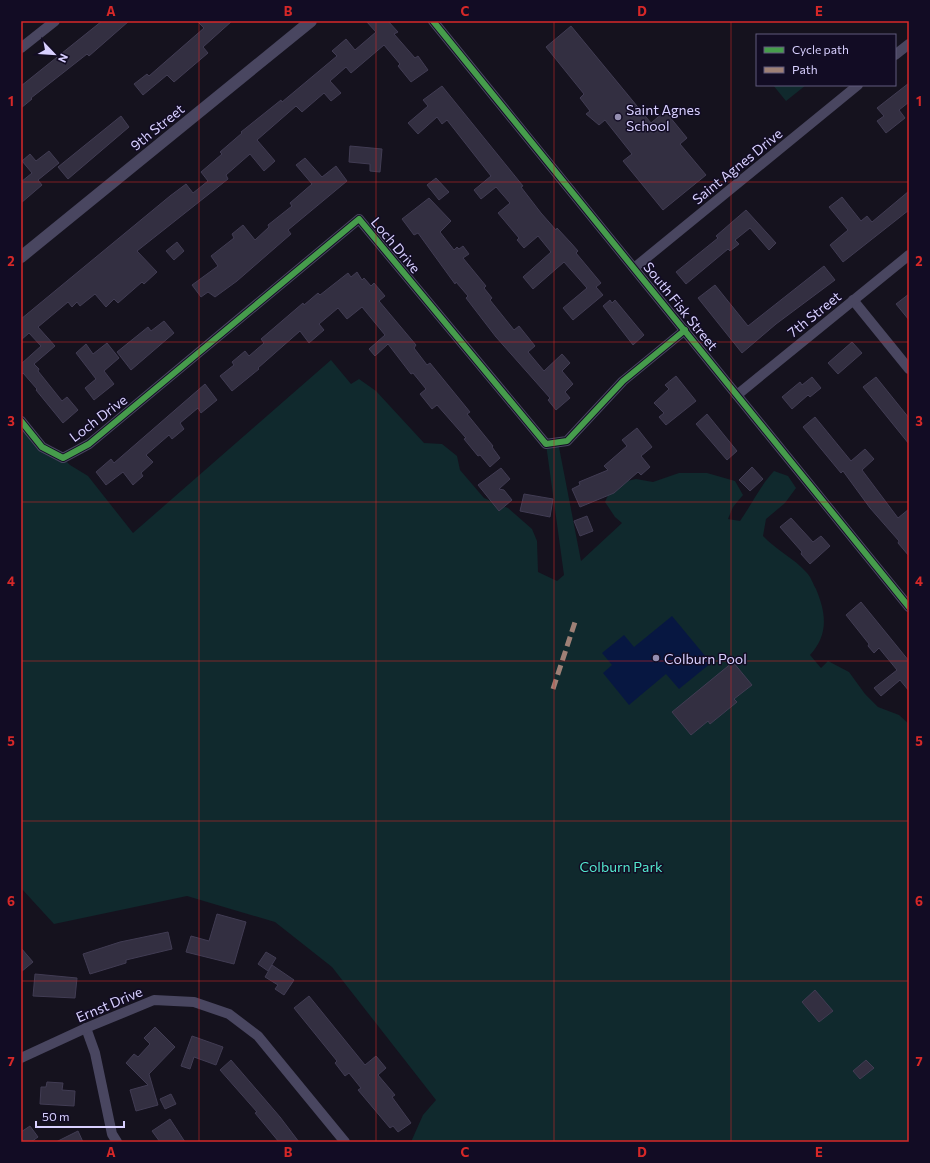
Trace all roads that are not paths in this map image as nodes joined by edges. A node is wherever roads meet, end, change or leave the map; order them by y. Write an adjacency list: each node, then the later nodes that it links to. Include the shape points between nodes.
1 (55, 21): 5 (street)
2 (311, 21): 9 (street, 9th Street)
3 (433, 21): 10 (street, South Fisk Street)
4 (909, 44): 6 (street)
5 (21, 48)
6 (896, 54)
7 (857, 86): 10 (street, Saint Agnes Drive)
8 (909, 254): 11 (street, 7th Street)
9 (21, 257)
10 (634, 268): 12 (street, South Fisk Street)
11 (853, 300): 13 (street); 14 (street, 7th Street)
12 (686, 330): 14 (street, South Fisk Street); 15 (street, Loch Drive, via 623,381 567,441 546,444 359,220 88,444 63,458 42,447)
13 (909, 369)
14 (737, 394): 16 (street, South Fisk Street)
15 (21, 421)
16 (909, 606)
17 (86, 1028): 18 (street, Ernst Drive); 19 (street, via 95,1054 112,1134); 20 (street, Ernst Drive, via 154,1000 194,1002 229,1014 258,1036)
18 (21, 1058)
19 (117, 1142)
20 (345, 1142)

